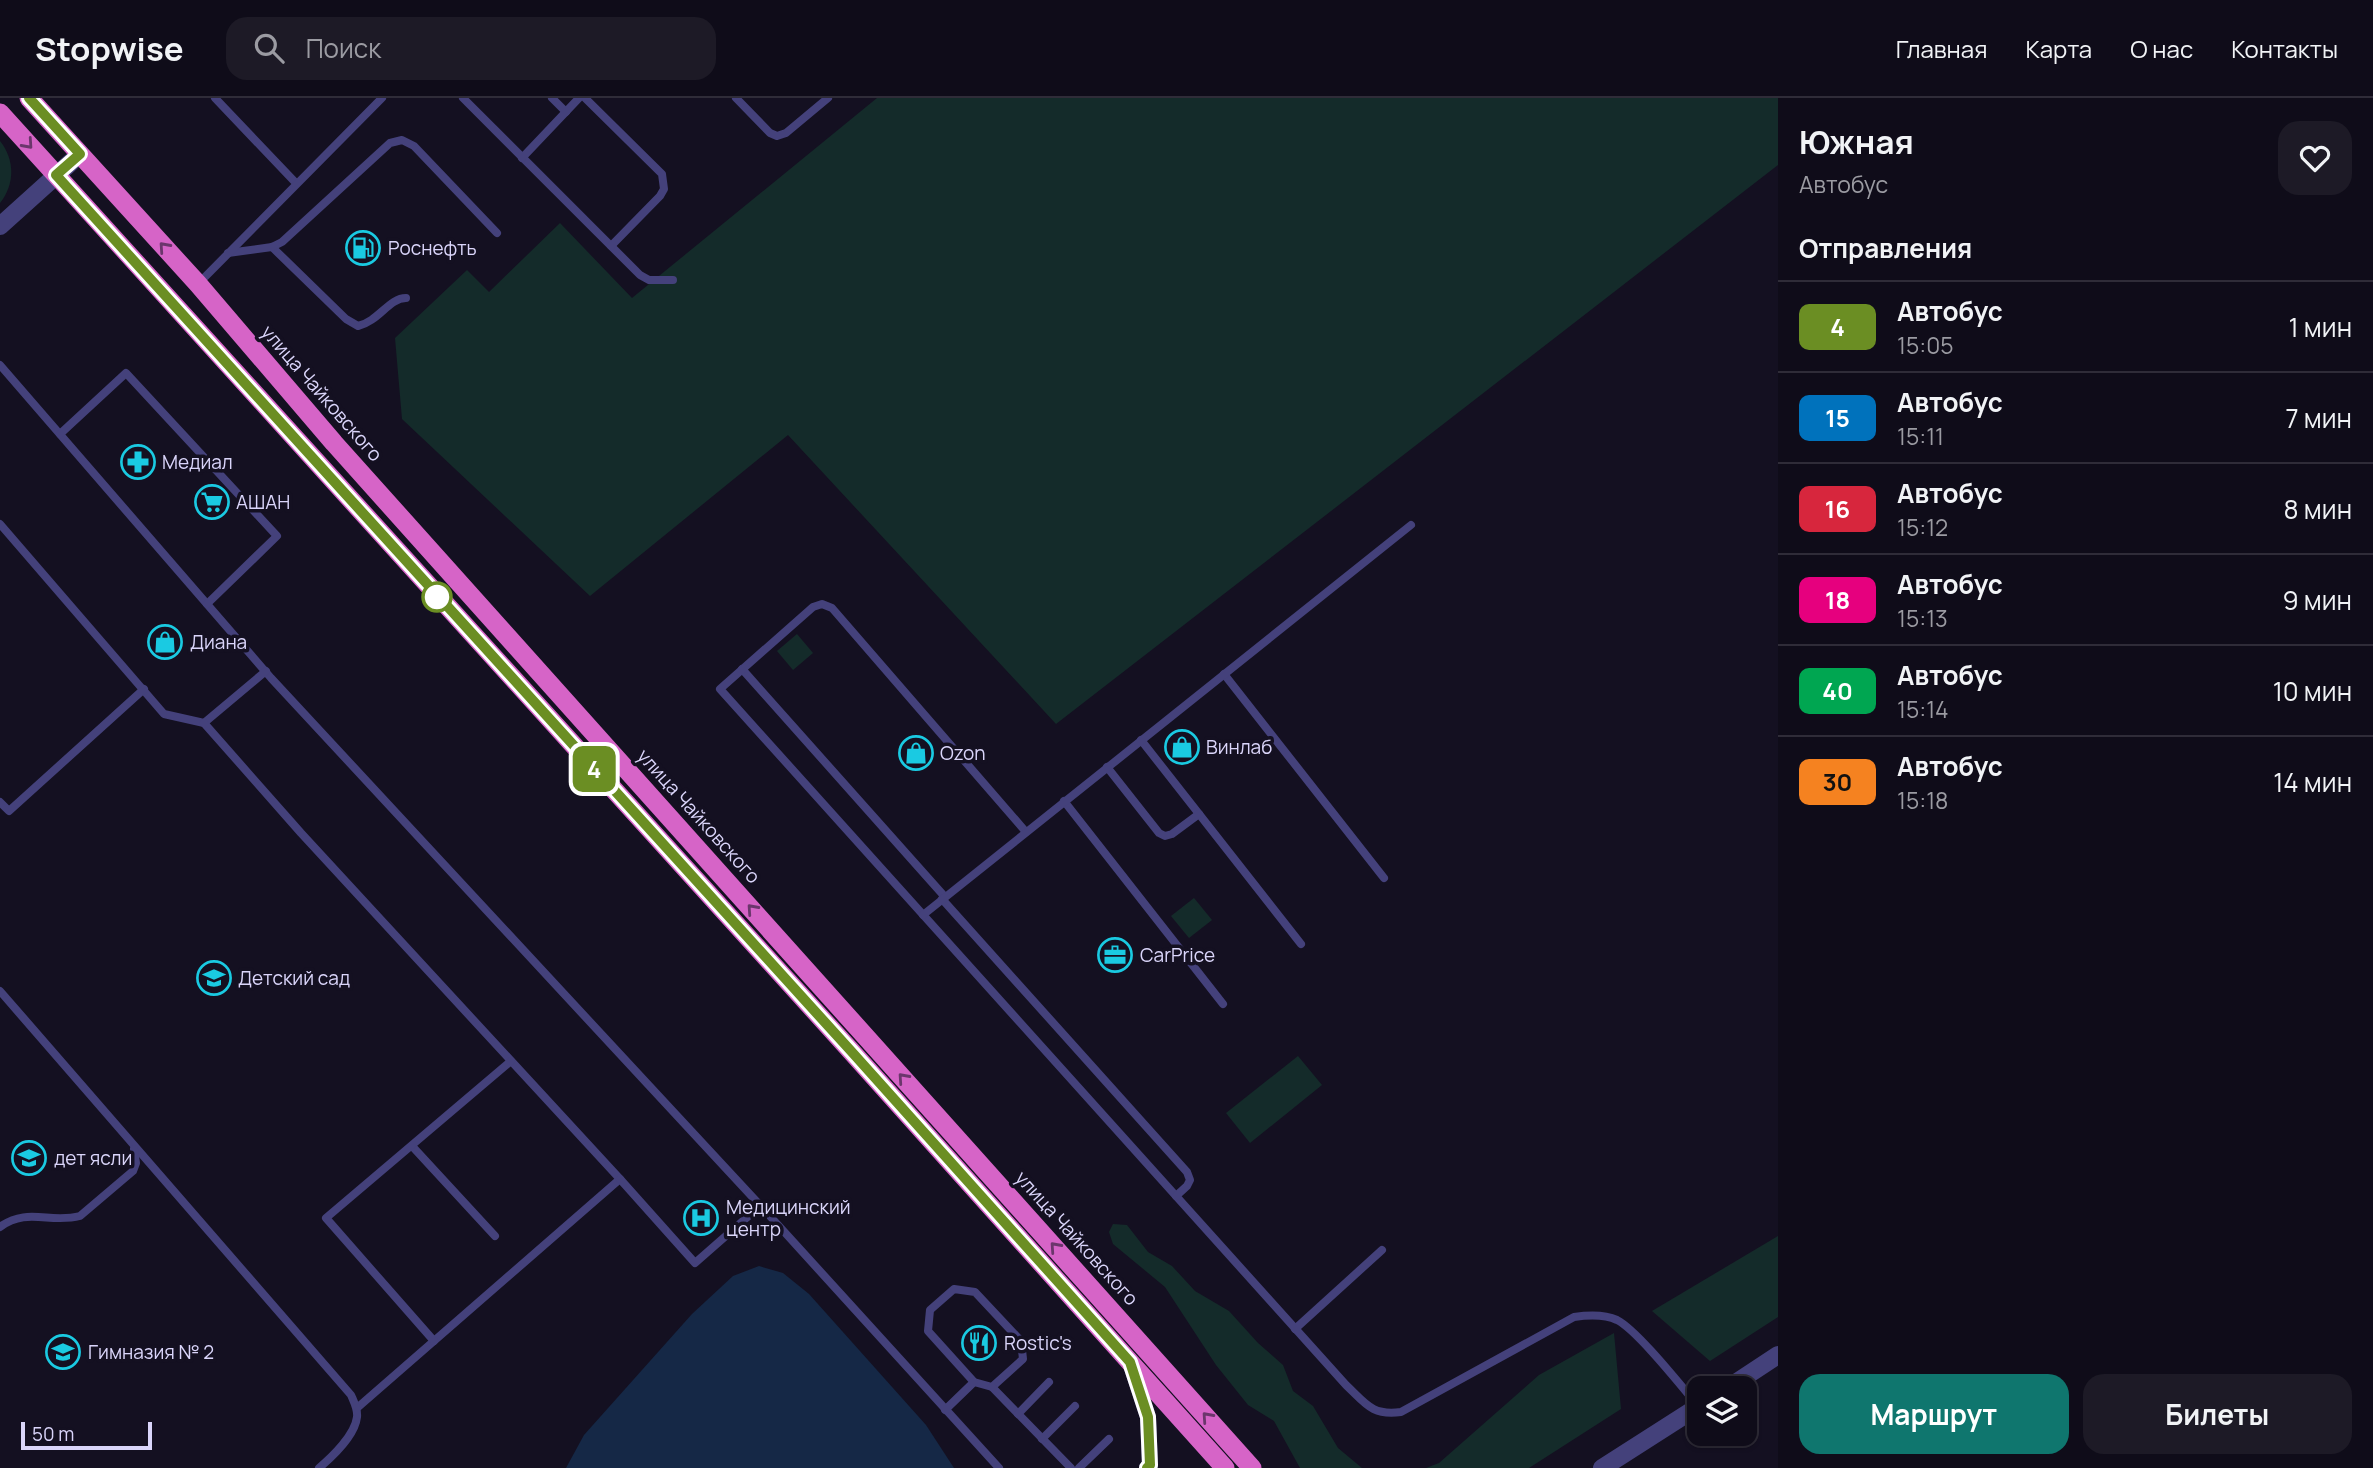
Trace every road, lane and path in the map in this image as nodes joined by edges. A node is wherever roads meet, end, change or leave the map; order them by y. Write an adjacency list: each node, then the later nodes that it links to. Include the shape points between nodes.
1 (30, 98): 13 (highway, улица Чайковского)
2 (215, 98): 16 (lane)
3 (382, 98): 21 (lane)
4 (463, 98): 14 (lane)
5 (552, 98): 11 (lane)
6 (579, 98): 11 (lane)
7 (585, 98): 19 (lane, via 662,174 664,182 660,196)
8 (749, 98): 10 (lane)
9 (828, 98): 10 (lane, via 777,136)
10 (739, 101)
11 (566, 111): 14 (lane)
12 (0, 113): 15 (highway, one-way to 15)
13 (80, 154): 15 (street); 23 (highway, улица Чайковского, one-way to 13)
14 (522, 158): 19 (lane)
15 (56, 175): 17 (street); 59 (highway)
16 (294, 181)
17 (0, 226)
18 (497, 233): 20 (lane, via 414,146 402,140 390,143)
19 (611, 246): 22 (lane, via 649,280)
20 (272, 247): 21 (lane); 24 (lane, via 358,326 374,321 394,302)
21 (228, 253): 23 (lane)
22 (673, 280)
23 (198, 284): 78 (highway, улица Чайковского, one-way to 23, via 334,443)
24 (406, 298)
25 (0, 365): 26 (lane)
26 (60, 434): 29 (lane); 29 (lane, via 126,373 277,536)
27 (0, 524): 33 (lane)
28 (1410, 525): 32 (lane)
29 (207, 604): 31 (lane)
30 (741, 669): 40 (lane, via 813,607 832,608); 42 (lane); 43 (lane, via 720,689)
31 (266, 671): 34 (lane); 52 (lane)
32 (1224, 674): 35 (lane); 41 (lane)
33 (144, 689): 34 (lane, via 164,714); 37 (lane, via 9,811)
34 (204, 723): 47 (lane)
35 (1141, 740): 36 (lane); 39 (lane)
36 (1107, 767): 38 (lane); 39 (lane, via 1159,833 1172,834)
37 (0, 802)
38 (1064, 802): 40 (lane); 46 (lane)
39 (1199, 814): 44 (lane)
40 (1026, 832): 42 (lane)
41 (1384, 878)
42 (944, 898): 43 (lane); 51 (lane, via 1187,1172 1190,1180)
43 (923, 915): 51 (lane)
44 (1301, 944)
45 (0, 991): 48 (lane)
46 (1223, 1004)
47 (511, 1061): 49 (lane); 50 (lane)
48 (133, 1145): 53 (lane, via 133,1171 80,1216 21,1216); 66 (lane, via 351,1395)
49 (412, 1146): 54 (lane); 57 (lane, via 326,1218)
50 (620, 1179): 52 (lane, via 695,1263); 57 (lane)
51 (1176, 1196): 56 (lane)
52 (760, 1206): 67 (lane)
53 (0, 1227)
54 (495, 1236)
55 (1382, 1250): 56 (lane)
56 (1295, 1329): 64 (lane, via 1373,1411 1386,1414 1401,1412 1574,1317 1592,1315 1617,1320 1633,1333)
57 (434, 1341): 66 (lane)
58 (1778, 1355): 60 (street)
59 (1130, 1362): 72 (street, via 1148,1417); 77 (highway)
60 (1746, 1376)
61 (974, 1382): 63 (lane); 63 (lane, via 928,1331 930,1310 954,1289 975,1292 1021,1341 1023,1359); 67 (lane)
62 (1049, 1382): 68 (lane)
63 (992, 1387): 68 (lane)
64 (1687, 1393)
65 (1075, 1406): 70 (lane)
66 (357, 1408): 73 (lane, via 351,1431)
67 (945, 1410): 74 (lane)
68 (1018, 1414): 70 (lane)
69 (1687, 1414): 79 (street)
70 (1042, 1439): 75 (lane)
71 (1109, 1439): 76 (lane)
72 (1149, 1467)
73 (321, 1468)
74 (999, 1468)
75 (1071, 1468)
76 (1079, 1468)
77 (1225, 1468)
78 (1252, 1468)
79 (1602, 1468)

